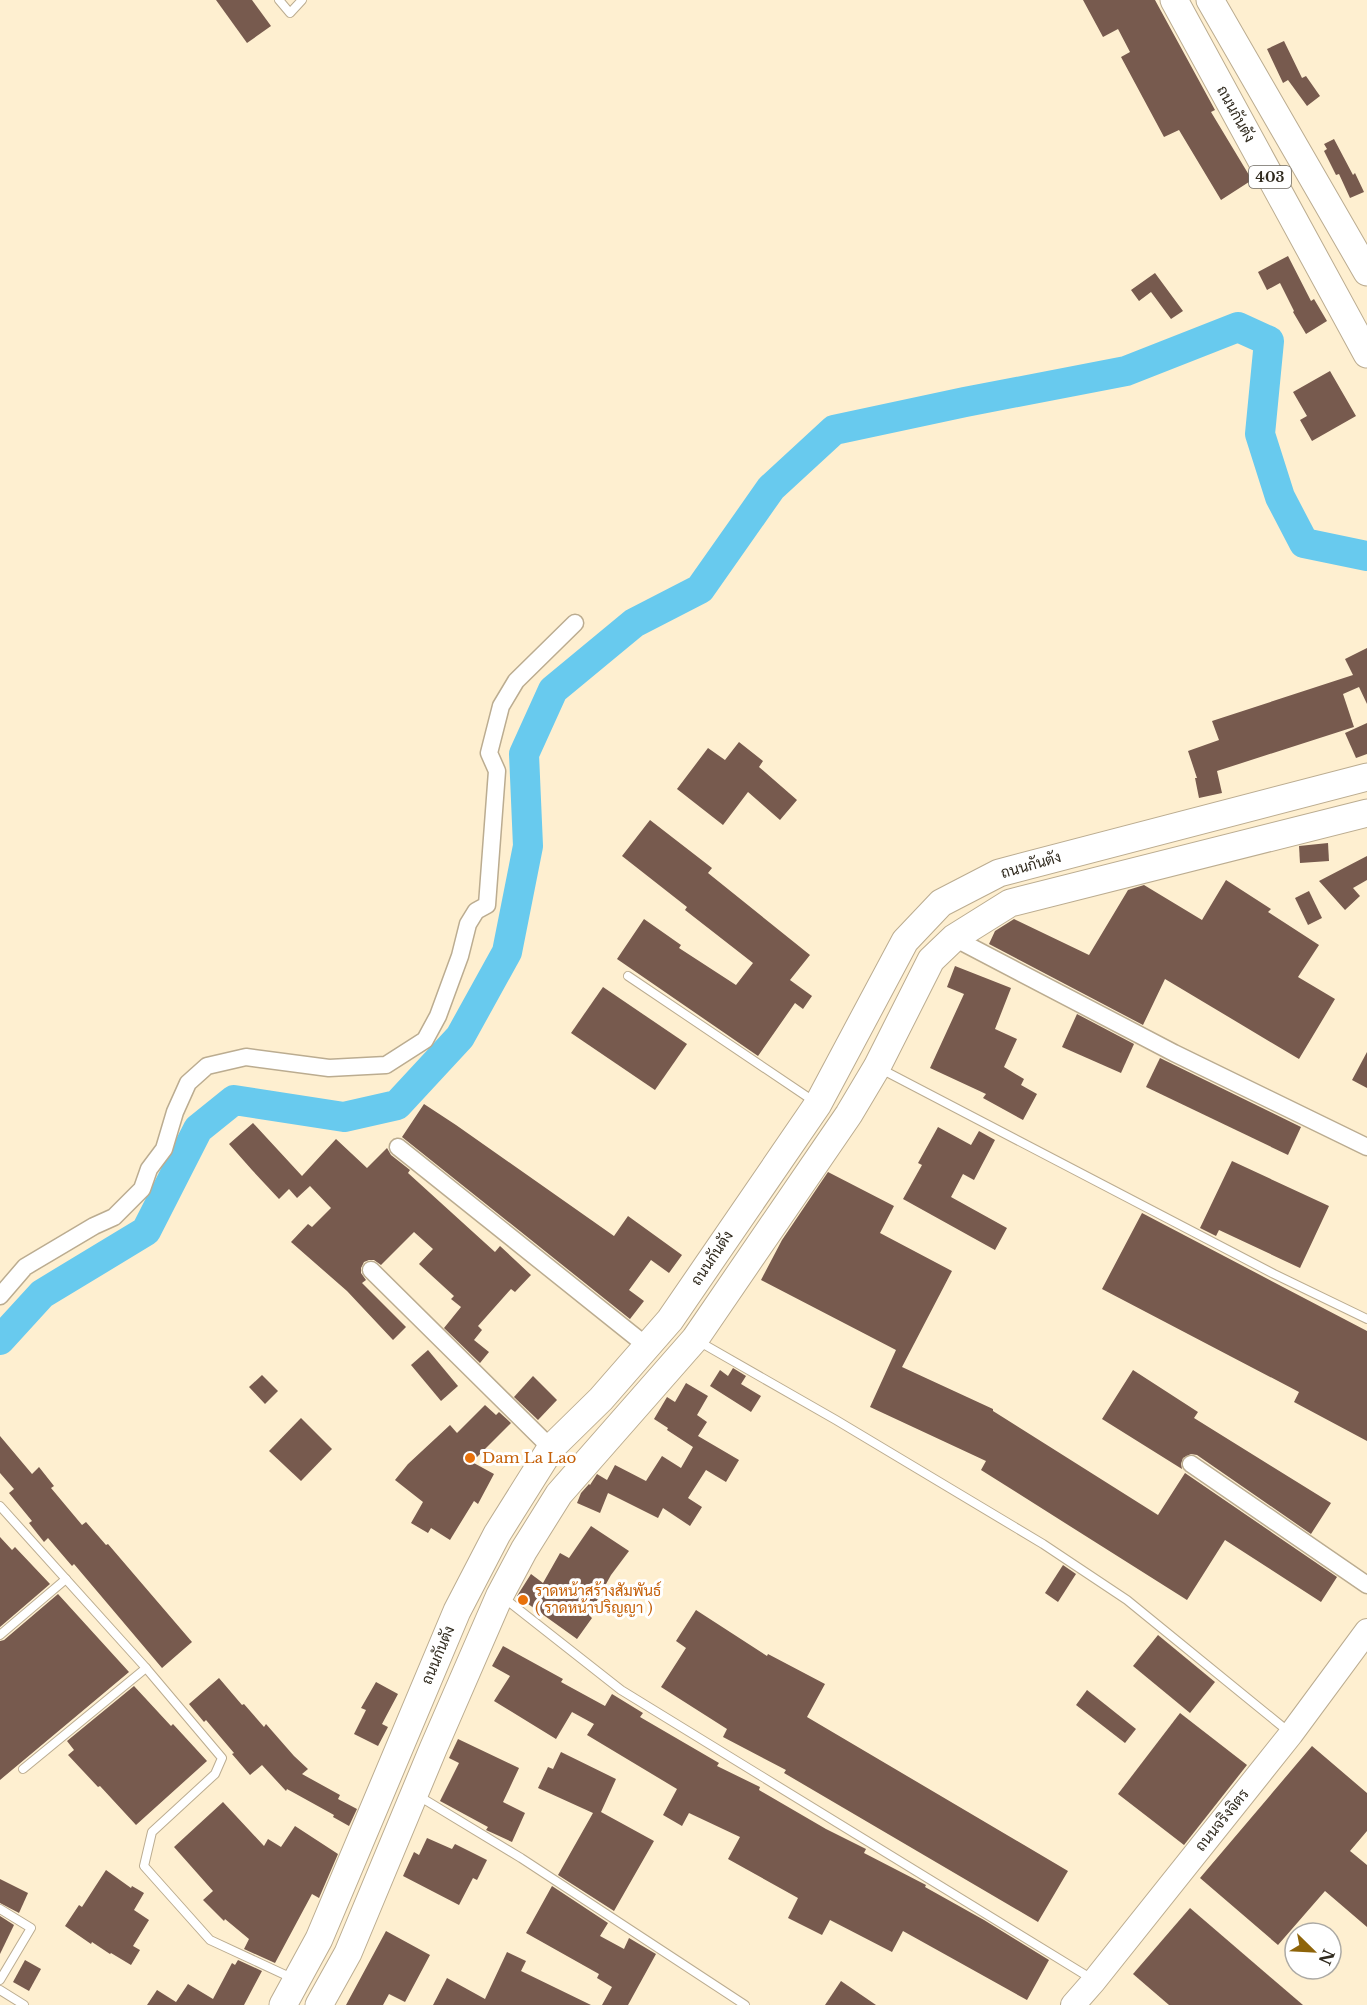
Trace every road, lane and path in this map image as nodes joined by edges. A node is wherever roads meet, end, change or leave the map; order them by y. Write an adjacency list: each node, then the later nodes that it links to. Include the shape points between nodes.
1 (279, 0): 2 (lane, via 290,13)
2 (302, 0)
3 (1174, 0): 6 (main road, ถนนกันตัง / 403)
4 (1211, 1): 5 (main road, 403)
5 (1367, 272)
6 (1367, 354)
7 (575, 623): 21 (street, via 516,681 501,706 489,753 497,771 487,905 476,911 468,924 438,1017 425,1040 386,1065 329,1068 246,1057 207,1066 188,1083 164,1149 149,1169 142,1190 114,1217 25,1267)
8 (1367, 777): 10 (main road, ถนนกันตัง, via 999,873)
9 (1367, 813): 11 (main road, ถนนกันตัง, via 1010,903)
10 (968, 890): 11 (main road); 15 (main road, ถนนกันตัง, via 941,903 905,941)
11 (983, 920): 12 (main road, ถนนกันตัง)
12 (954, 938): 14 (main road, ถนนกันตัง, via 931,960); 17 (street, via 1174,1053)
13 (627, 976): 15 (lane)
14 (877, 1067): 19 (main road, ถนนกันตัง); 22 (lane)
15 (818, 1104): 18 (main road, ถนนกันตัง)
16 (398, 1147): 24 (street)
17 (1367, 1147)
18 (786, 1150): 19 (main road); 24 (main road, ถนนกันตัง)
19 (813, 1167): 23 (main road, ถนนกันตัง)
20 (371, 1270): 27 (street)
21 (0, 1296)
22 (1367, 1319)
23 (695, 1339): 26 (main road, ถนนกันตัง); 38 (lane, via 1044,1544 1127,1600)
24 (648, 1347): 25 (main road, ถนนกันตัง)
25 (619, 1378): 26 (main road); 27 (main road, ถนนกันตัง)
26 (642, 1400): 32 (main road, ถนนกันตัง, via 559,1494)
27 (551, 1448): 33 (main road, ถนนกันตัง, via 497,1534)
28 (1191, 1464): 31 (street)
29 (0, 1506): 30 (lane)
30 (66, 1579): 36 (lane); 37 (lane)
31 (1367, 1585)
32 (500, 1595): 34 (main road, ถนนกันตัง); 46 (lane, via 621,1690)
33 (457, 1611): 34 (main road); 41 (main road, ถนนกันตัง)
34 (487, 1624): 40 (main road, ถนนกันตัง)
35 (1367, 1631): 38 (street, ถนนจริงจิตร)
36 (0, 1635)
37 (146, 1668): 39 (lane); 45 (lane, via 222,1758 215,1774 152,1832 144,1866 210,1940)
38 (1291, 1734): 46 (street, ถนนจริงจิตร)
39 (22, 1769)
40 (416, 1794): 42 (main road, ถนนกันตัง); 51 (lane)
41 (339, 1892): 42 (main road); 45 (main road, ถนนกันตัง)
42 (368, 1905): 50 (main road, ถนนกันตัง, via 348,1953)
43 (0, 1909): 44 (lane, via 31,1928)
44 (0, 1980)
45 (297, 1980): 49 (main road, ถนนกันตัง)
46 (1094, 1981): 52 (street, ถนนจริงจิตร)
47 (2, 1994): 48 (lane)
48 (24, 2005)
49 (283, 2005)
50 (319, 2005)
51 (745, 2005)
52 (1072, 2005)

